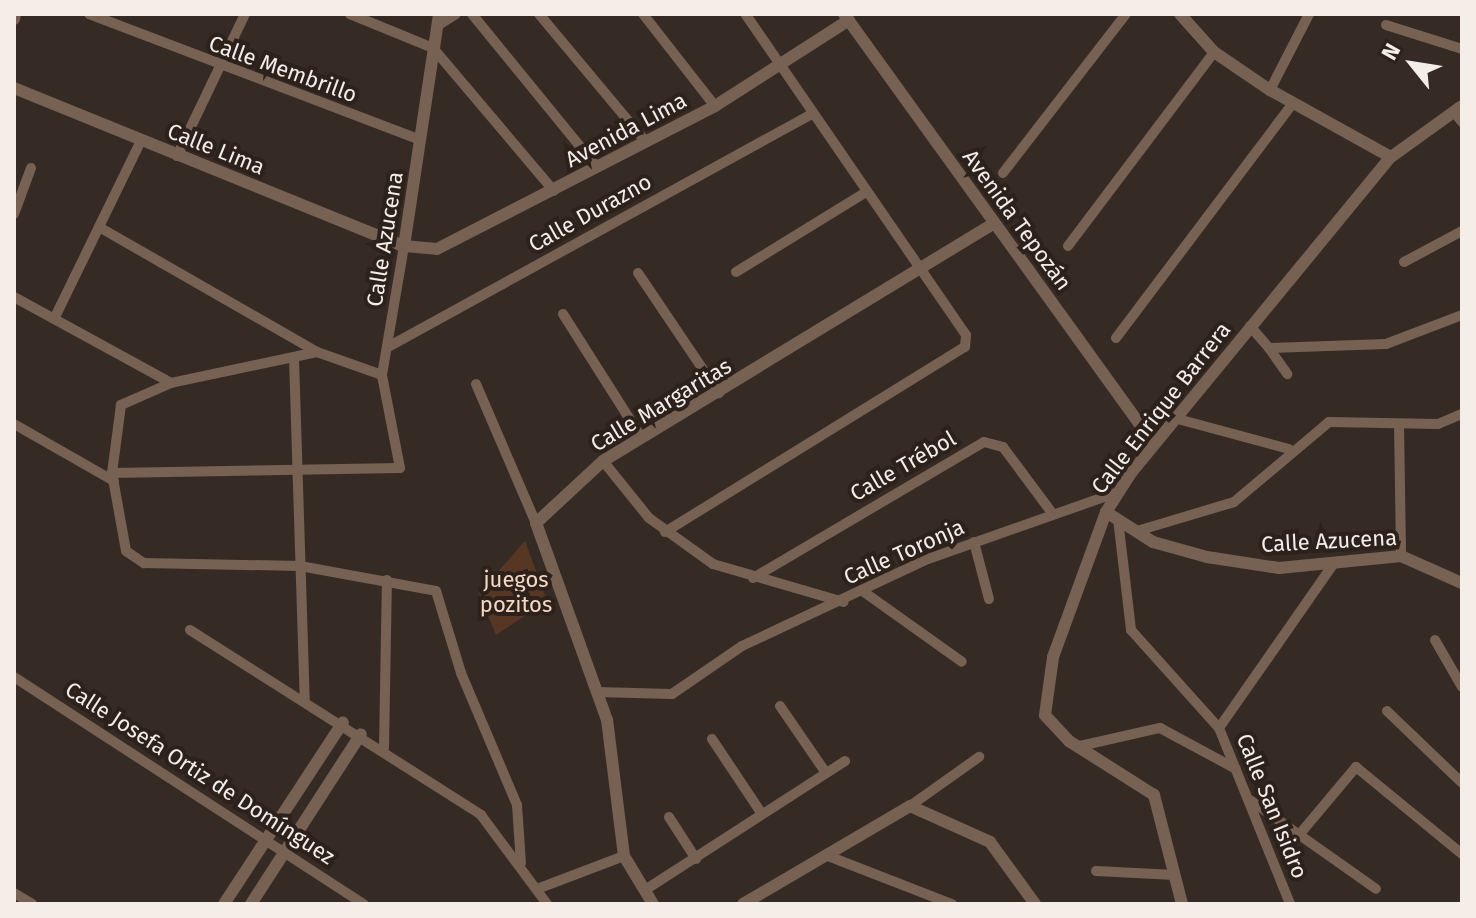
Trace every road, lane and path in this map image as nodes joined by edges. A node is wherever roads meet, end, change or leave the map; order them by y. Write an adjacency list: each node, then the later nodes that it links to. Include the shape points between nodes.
1 (89, 14): 19 (street, Calle Membrillo)
2 (245, 14): 19 (street)
3 (350, 14): 15 (street)
4 (456, 14): 13 (street)
5 (472, 14): 31 (street)
6 (539, 14): 28 (street)
7 (643, 14): 23 (street)
8 (745, 14): 18 (street)
9 (1126, 14): 33 (street)
10 (1180, 14): 17 (street)
11 (1309, 14): 21 (street)
12 (849, 16): 18 (street, Avenida Lima); 37 (street, Avenida Tepozán)
13 (438, 20): 15 (street, Calle Azucena)
14 (1386, 25): 16 (street)
15 (433, 48): 26 (street, Calle Azucena); 34 (street)
16 (1462, 49)
17 (1214, 52): 21 (street); 41 (street)
18 (782, 67): 23 (street, Avenida Lima); 25 (street)
19 (219, 69): 26 (street, Calle Membrillo); 29 (street)
20 (14, 88): 27 (street, Calle Lima)
21 (1270, 90): 22 (street)
22 (1293, 103): 30 (street); 51 (street)
23 (715, 106): 28 (street, Avenida Lima)
24 (1459, 113): 30 (street, Calle Enrique Barrera)
25 (812, 114): 35 (street); 52 (street, Calle Durazno)
26 (420, 140): 40 (street, Calle Azucena)
27 (141, 141): 29 (street, Calle Lima); 38 (street)
28 (646, 142): 31 (street, Avenida Lima)
29 (177, 156): 40 (street, Calle Lima)
30 (1391, 157): 50 (street, Calle Enrique Barrera)
31 (597, 167): 34 (street, Avenida Lima)
32 (31, 168): 36 (street)
33 (1003, 173)
34 (554, 191): 40 (street, Avenida Lima, via 450,246)
35 (863, 194): 43 (street); 44 (street)
36 (14, 214)
37 (994, 223): 43 (street, Calle Margaritas); 66 (street, Avenida Tepozán)
38 (99, 227): 48 (street); 54 (street)
39 (1462, 231): 42 (street)
40 (404, 246): 52 (street, Calle Azucena)
41 (1068, 246)
42 (1404, 262)
43 (920, 271): 60 (street, Calle Margaritas); 76 (street, via 966,335 965,347)
44 (736, 272)
45 (638, 273): 60 (street)
46 (14, 297): 48 (street)
47 (563, 314): 65 (street)
48 (56, 315): 58 (street)
49 (1462, 315): 53 (street, via 1386,344)
50 (1250, 326): 53 (street); 62 (street, Calle Enrique Barrera)
51 (1116, 338)
52 (388, 347): 57 (street, Calle Azucena)
53 (1269, 348): 56 (street)
54 (317, 352): 55 (street); 57 (street)
55 (294, 358): 58 (street); 69 (street)
56 (1287, 374)
57 (382, 375): 69 (street, Calle Azucena, via 400,468)
58 (171, 383): 70 (street, via 121,405)
59 (476, 384): 74 (street)
60 (719, 393): 65 (street, Calle Margaritas)
61 (1462, 414): 64 (street, via 1438,424)
62 (1174, 418): 66 (street, Calle Enrique Barrera); 67 (street)
63 (14, 424): 70 (street)
64 (1399, 424): 67 (street, via 1329,422); 78 (street)
65 (641, 437): 68 (street, Calle Margaritas)
66 (1154, 444): 71 (street, Calle Enrique Barrera)
67 (1289, 449): 75 (street, via 1234,502)
68 (603, 461): 74 (street, Calle Margaritas); 76 (street, Calle Toronja)
69 (295, 473): 70 (street); 80 (street)
70 (113, 477): 80 (street, via 132,559)
71 (1118, 492): 72 (street, Calle Toronja); 73 (street, Calle Enrique Barrera)
72 (1052, 513): 77 (street, Calle Toronja); 81 (street, Calle Trébol, via 1003,447 984,442)
73 (1112, 515): 75 (street, Calle Azucena); 97 (street, Calle San Isidro, via 1131,630); 100 (street, Calle Enrique Barrera, via 1043,699 1053,729)
74 (536, 523): 92 (street)
75 (1137, 531): 79 (street, Calle Azucena, via 1166,545 1263,567)
76 (665, 532): 81 (street, Calle Toronja, via 713,564)
77 (974, 542): 84 (street, Calle Toronja); 85 (street)
78 (1401, 556): 79 (street, Calle Azucena); 82 (street, Calle Azucena)
79 (1334, 563): 97 (street)
80 (300, 566): 83 (street); 93 (street)
81 (753, 578): 86 (street, Calle Toronja)
82 (1461, 579)
83 (387, 580): 101 (street); 118 (street, via 425,587 440,598 461,673 517,805)
84 (864, 592): 86 (street, Calle Toronja); 89 (street)
85 (989, 599)
86 (844, 602): 92 (street, via 742,646 672,694)
87 (190, 630): 93 (street)
88 (1435, 640): 91 (street)
89 (962, 662)
90 (14, 677): 112 (street, Calle Josefa Ortiz de Domínguez)
91 (1462, 687)
92 (597, 692): 115 (street)
93 (305, 700): 96 (street)
94 (780, 706): 105 (street)
95 (1387, 711): 106 (street)
96 (343, 722): 98 (street); 112 (street)
97 (1219, 728): 104 (street, Calle San Isidro)
98 (361, 734): 101 (street); 113 (street)
99 (712, 739): 109 (street)
100 (1080, 746): 104 (street, via 1160,728); 120 (street, Calle Enrique Barrera, via 1154,795)
101 (384, 748): 118 (street, via 481,815)
102 (979, 757): 108 (street)
103 (845, 761): 105 (street)
104 (1236, 769): 107 (street, Calle San Isidro)
105 (826, 773): 109 (street)
106 (1462, 783)
107 (1249, 800): 111 (street); 135 (street, Calle San Isidro)
108 (910, 806): 116 (street); 133 (street, via 990,842)
109 (762, 814): 117 (street)
110 (669, 817): 117 (street)
111 (1299, 835): 114 (street, via 1356,767); 122 (street)
112 (267, 840): 113 (street, Calle Josefa Ortiz de Domínguez); 126 (street)
113 (285, 853): 127 (street); 128 (street, Calle Josefa Ortiz de Domínguez)
114 (1462, 854)
115 (624, 856): 121 (street); 123 (street)
116 (828, 856): 131 (street); 132 (street)
117 (696, 859): 123 (street)
118 (521, 863): 121 (street)
119 (1096, 871): 120 (street)
120 (1175, 875): 134 (street, Calle Enrique Barrera)
121 (537, 889): 129 (street)
122 (1376, 889)
123 (645, 890): 130 (street)
124 (14, 893): 125 (street)
125 (32, 904)
126 (224, 904)
127 (251, 904)
128 (364, 904)
129 (547, 904)
130 (653, 904)
131 (743, 904)
132 (952, 904)
133 (1035, 904)
134 (1182, 904)
135 (1290, 904)

